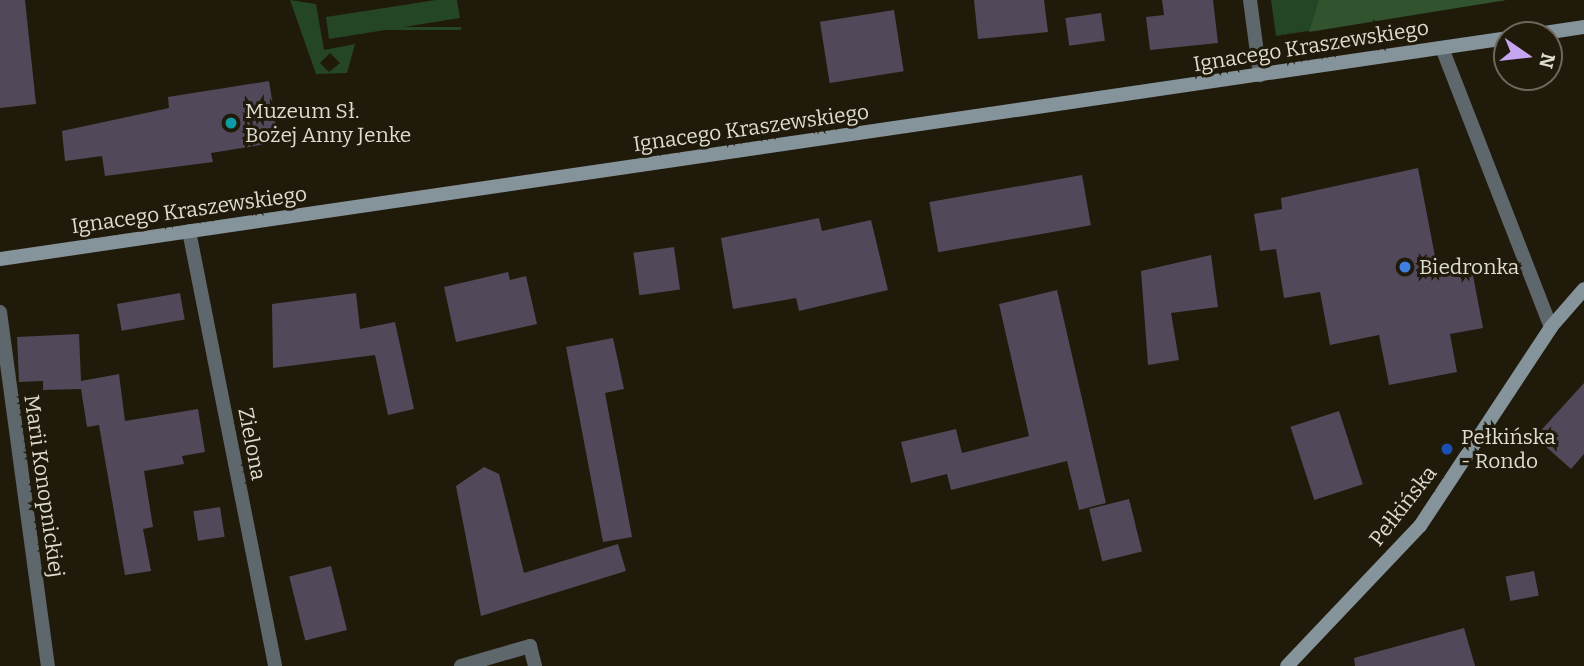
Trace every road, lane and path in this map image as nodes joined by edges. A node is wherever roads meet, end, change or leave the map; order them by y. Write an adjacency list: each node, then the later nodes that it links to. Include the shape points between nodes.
1 (1250, 0): 6 (street)
2 (1584, 27): 3 (street)
3 (1563, 30)
4 (1493, 40): 5 (street, Ignacego Kraszewskiego)
5 (1442, 48): 6 (street, Ignacego Kraszewskiego); 11 (street)
6 (1260, 75): 7 (street, Ignacego Kraszewskiego)
7 (189, 231): 8 (street, Ignacego Kraszewskiego); 13 (street, Zielona)
8 (0, 258)
9 (1584, 289): 11 (street, Pełkińska)
10 (0, 312): 12 (street, Marii Konopnickiej)
11 (1551, 327): 16 (street, Pełkińska, via 1420,526)
12 (48, 666)
13 (275, 666)
14 (461, 666): 15 (street, via 530,646)
15 (535, 666)
16 (1287, 666)

